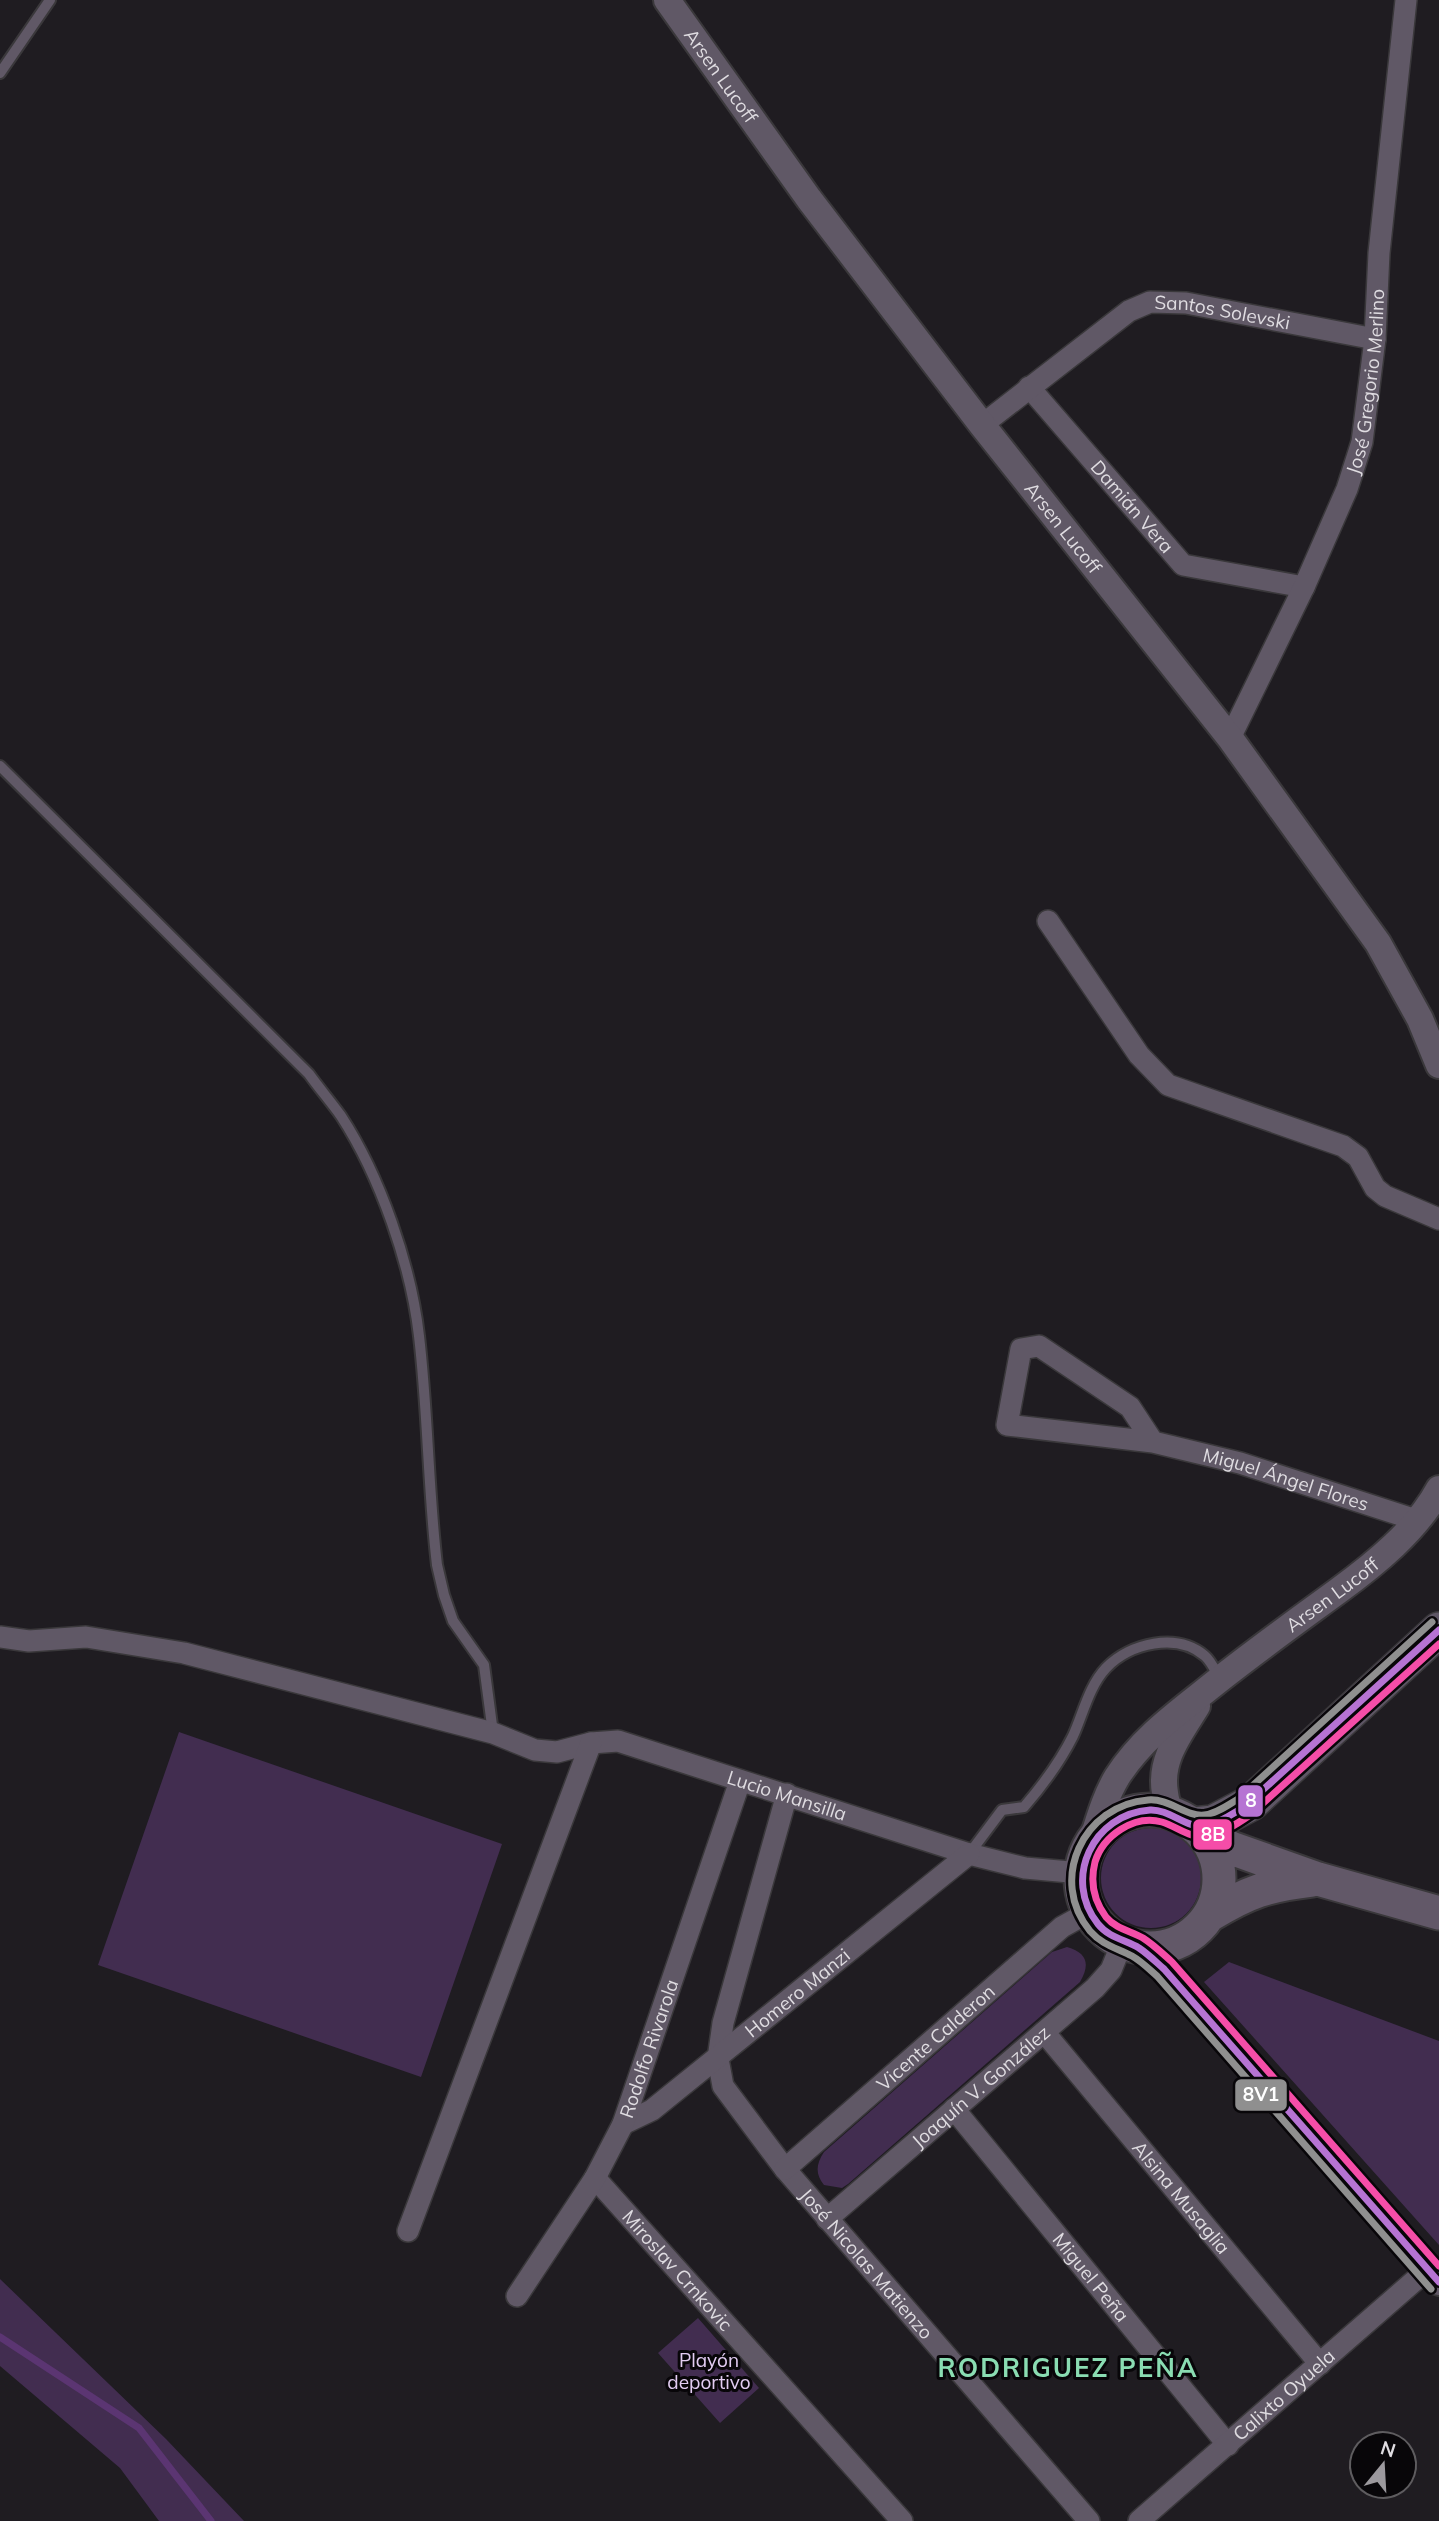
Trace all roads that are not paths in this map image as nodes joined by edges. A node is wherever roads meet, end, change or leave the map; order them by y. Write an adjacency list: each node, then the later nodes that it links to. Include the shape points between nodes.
1 (50, 0): 4 (lane)
2 (667, 0): 7 (street, Arsen Lucoff, via 809,199)
3 (1406, 0): 5 (street, José Gregorio Merlino, via 1379,253)
4 (0, 73)
5 (1375, 339): 6 (street, Santos Solevski, via 1186,303 1150,302 1129,311); 8 (street, José Gregorio Merlino, via 1362,442 1347,489)
6 (1029, 387): 7 (street, Santos Solevski); 8 (street, Damián Vera, via 1183,565)
7 (982, 425): 9 (street, Arsen Lucoff)
8 (1304, 587): 9 (street, José Gregorio Merlino)
9 (1230, 738): 12 (street, Arsen Lucoff, via 1378,943 1420,1019)
10 (0, 766): 20 (lane, via 309,1074 341,1116 376,1178 419,1334 437,1565 453,1621 484,1665)
11 (1048, 920): 13 (street, via 1139,1055 1168,1084 1343,1146 1358,1157 1375,1188 1385,1196)
12 (1439, 1065)
13 (1439, 1219)
14 (1153, 1442): 14 (street, Miguel Ángel Flores, via 1130,1407 1038,1346 1021,1349 1007,1425); 16 (street, Miguel Ángel Flores, via 1240,1462)
15 (1439, 1489): 16 (street, Arsen Lucoff)
16 (1416, 1520): 19 (street, Arsen Lucoff, via 1358,1576)
17 (1439, 1630): 24 (highway, via 1251,1803 1213,1823)
18 (0, 1637): 20 (street, Lucio Mansilla, via 29,1641 86,1637 184,1653)
19 (1215, 1683): 24 (street, Arsen Lucoff, via 1170,1748 1166,1763 1164,1789 1169,1809); 25 (street, Arsen Lucoff, via 1138,1748 1112,1787); 26 (lane, via 1206,1657 1190,1648 1170,1643 1124,1652 1105,1669 1049,1777 1024,1807 1002,1810)
20 (493, 1733): 21 (street, Lucio Mansilla, via 535,1750 557,1752)
21 (592, 1743): 22 (street, Lucio Mansilla, via 618,1741); 40 (street)
22 (740, 1781): 23 (street, Lucio Mansilla); 36 (street, Rodolfo Rivarola)
23 (788, 1794): 26 (street, Lucio Mansilla); 34 (street, via 731,1991)
24 (1190, 1824): 25 (main road, via 1150,1810 1128,1813 1108,1824); 28 (main road, via 1231,1848); 31 (main road, via 1214,1852 1220,1873)
25 (1092, 1841): 27 (main road)
26 (969, 1854): 27 (street, Lucio Mansilla, via 1025,1868); 34 (street, Homero Manzi)
27 (1081, 1873): 29 (main road)
28 (1318, 1879): 30 (main road); 31 (main road, via 1254,1891)
29 (1089, 1912): 32 (main road, via 1104,1929); 37 (street, Vicente Calderon, via 1062,1927)
30 (1439, 1913)
31 (1210, 1915): 32 (main road, via 1179,1942 1158,1948)
32 (1130, 1945): 33 (street, Joaquín V. González, via 1103,1979); 41 (street, via 1164,1969 1188,1994)
33 (1044, 2032): 35 (street, Joaquín V. González); 43 (street, Alsina Musaglia)
34 (718, 2059): 36 (street, Homero Manzi, via 652,2110); 37 (street, José Nicolas Matienzo, via 723,2086)
35 (954, 2109): 39 (street, Joaquín V. González); 44 (street, Miguel Peña)
36 (623, 2124): 38 (street, Rodolfo Rivarola)
37 (785, 2169): 39 (street, José Nicolas Matienzo)
38 (595, 2178): 42 (street, Rodolfo Rivarola); 45 (street, Miroslav Crnkovic)
39 (827, 2219): 46 (street, José Nicolas Matienzo)
40 (408, 2231)
41 (1434, 2275): 43 (street, Calixto Oyuela)
42 (517, 2296)
43 (1320, 2364): 44 (street, Calixto Oyuela)
44 (1228, 2445): 47 (street, Calixto Oyuela)
45 (902, 2521)
46 (1089, 2521)
47 (1139, 2521)

